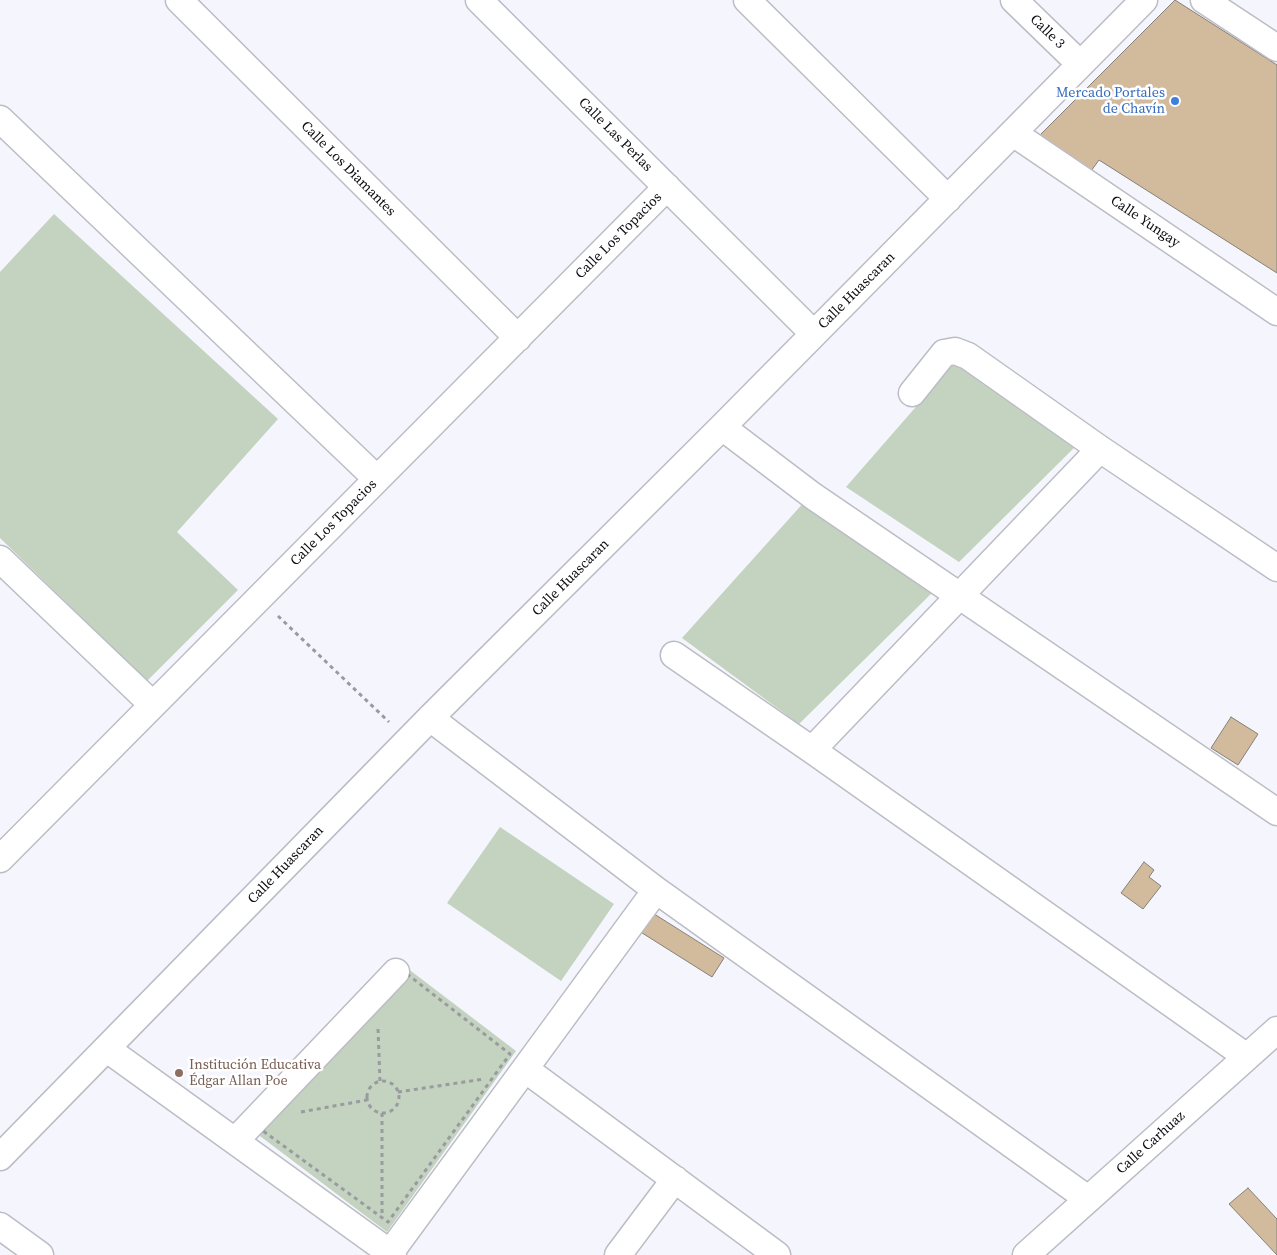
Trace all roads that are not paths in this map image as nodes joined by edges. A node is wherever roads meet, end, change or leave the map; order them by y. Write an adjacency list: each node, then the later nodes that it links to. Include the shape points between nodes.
1 (178, 0): 15 (street, Calle Los Diamantes)
2 (479, 0): 11 (street, Calle Las Perlas)
3 (746, 0): 12 (street)
4 (1014, 0): 8 (street, Calle 3)
5 (1144, 0): 8 (street, Calle Huascaran)
6 (1204, 0): 7 (street)
7 (1277, 48)
8 (1080, 64): 10 (street, Calle Huascaran)
9 (0, 119): 19 (street)
10 (1013, 133): 12 (street, Calle Huascaran); 13 (street, Calle Yungay)
11 (667, 187): 14 (street, Calle Las Perlas); 15 (street, Calle Los Topacios)
12 (948, 199): 14 (street, Calle Huascaran)
13 (1277, 312)
14 (814, 334): 17 (street, Calle Huascaran)
15 (518, 338): 19 (street, Calle Los Topacios)
16 (912, 393): 18 (street, via 944,354 955,351 968,356)
17 (722, 427): 22 (street, via 813,496); 25 (street, Calle Huascaran)
18 (1100, 449): 21 (street); 22 (street)
19 (377, 480): 24 (street, Calle Los Topacios)
20 (0, 559): 24 (street)
21 (1277, 568)
22 (960, 595): 26 (street); 27 (street)
23 (674, 655): 26 (street)
24 (153, 705): 28 (street, Calle Los Topacios)
25 (430, 718): 29 (street); 32 (street, Calle Huascaran)
26 (812, 750): 33 (street)
27 (1277, 812)
28 (3, 851)
29 (656, 890): 34 (street); 38 (street)
30 (396, 972): 35 (street)
31 (1277, 1030): 33 (street, Calle Carhuaz)
32 (107, 1049): 35 (street); 36 (street, Calle Huascaran)
33 (1247, 1057): 38 (street, Calle Carhuaz)
34 (525, 1069): 37 (street); 40 (street)
35 (235, 1141): 40 (street)
36 (5, 1142)
37 (675, 1180): 42 (street); 43 (street)
38 (1088, 1199): 44 (street, Calle Carhuaz)
39 (0, 1226): 41 (street)
40 (392, 1254)
41 (40, 1255)
42 (618, 1255)
43 (777, 1255)
44 (1026, 1255)

